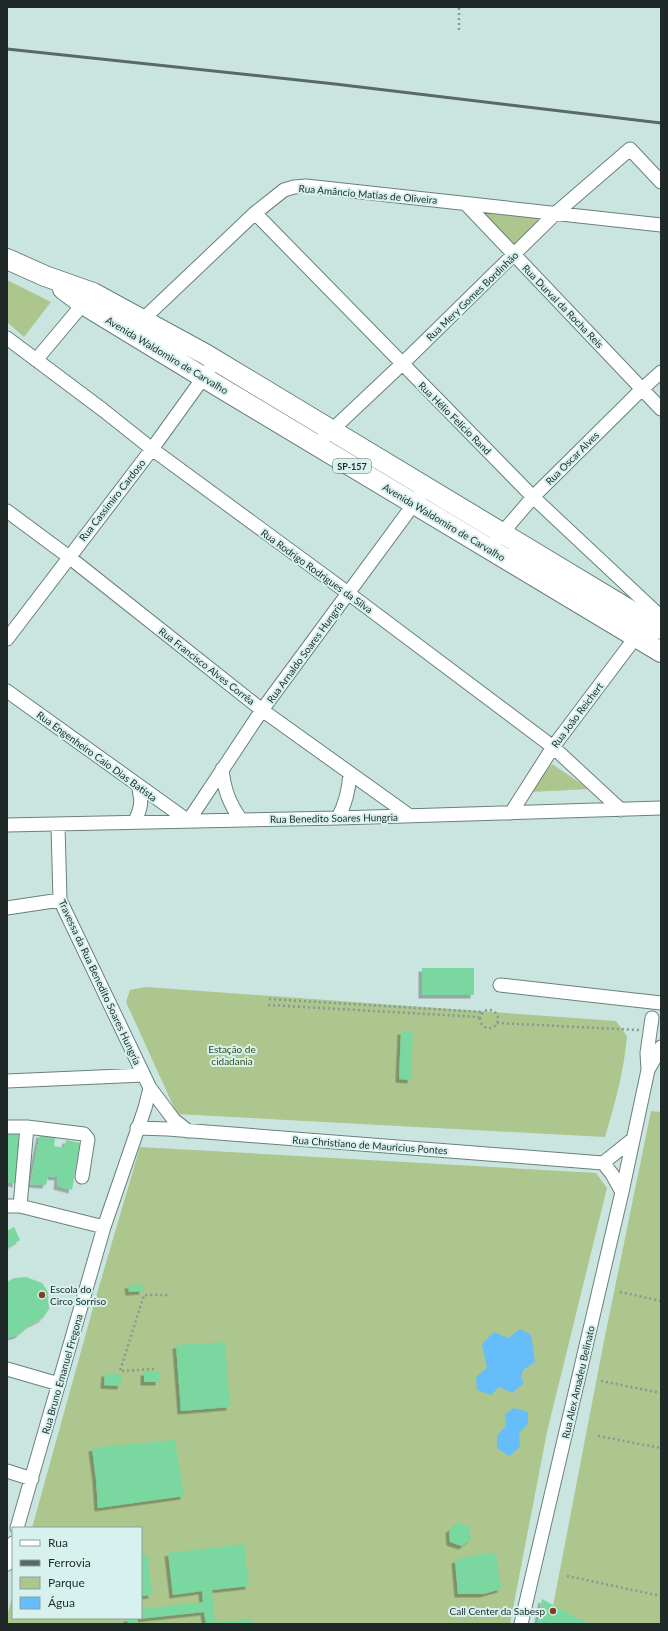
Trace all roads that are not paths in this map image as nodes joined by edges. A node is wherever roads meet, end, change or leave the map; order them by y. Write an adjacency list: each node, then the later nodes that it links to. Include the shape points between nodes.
1 (661, 182): 4 (street, Rua Mery Gomes Bordinhão, via 630,149)
2 (466, 204): 3 (street, Rua Amâncio Matias de Oliveira, via 306,186 284,190); 4 (street, Rua Amâncio Matias de Oliveira); 6 (street, Rua Durval da Rocha Reis)
3 (255, 213): 10 (street, Rua Amâncio Matias de Oliveira); 14 (street, Rua Hélio Felício Rand)
4 (556, 213): 5 (street, Rua Amâncio Matias de Oliveira); 6 (street, Rua Mery Gomes Bordinhão)
5 (661, 225)
6 (514, 254): 14 (street, Rua Mery Gomes Bordinhão); 17 (street, Rua Durval da Rocha Reis)
7 (7, 259): 8 (main road, Avenida Waldomiro de Carvalho / SP-157)
8 (45, 276): 9 (main road, Avenida Waldomiro de Carvalho / SP-157); 10 (main road, Avenida Waldomiro de Carvalho / SP-157, via 93,293)
9 (83, 304): 10 (main road, Avenida Waldomiro de Carvalho / SP-157); 12 (street)
10 (136, 326): 13 (main road, Avenida Waldomiro de Carvalho / SP-157); 16 (main road, Avenida Waldomiro de Carvalho / SP-157)
11 (7, 338): 12 (street, Rua Rodrigo Rodrigues da Silva)
12 (36, 360): 21 (street, Rua Rodrigo Rodrigues da Silva)
13 (216, 360): 16 (street, Rua Cassimiro Cardoso); 19 (main road, Avenida Waldomiro de Carvalho / SP-157)
14 (402, 364): 19 (street, Rua Mery Gomes Bordinhão); 23 (street, Rua Hélio Felício Rand)
15 (661, 372): 17 (street, Rua Oscar Alves)
16 (204, 378): 20 (main road, Avenida Waldomiro de Carvalho / SP-157); 21 (street, Rua Cassimiro Cardoso)
17 (642, 389): 18 (street, Rua Durval da Rocha Reis); 23 (street, Rua Oscar Alves)
18 (661, 409)
19 (330, 430): 20 (street, Rua Mery Gomes Bordinhão); 22 (main road, Avenida Waldomiro de Carvalho / SP-157)
20 (316, 445): 22 (main road, Avenida Waldomiro de Carvalho / SP-157)
21 (152, 449): 27 (street, Rua Cassimiro Cardoso); 28 (street, Rua Rodrigo Rodrigues da Silva)
22 (420, 496): 25 (main road, Avenida Waldomiro de Carvalho / SP-157); 26 (main road, Avenida Waldomiro de Carvalho / SP-157); 28 (street, Rua Arnaldo Soares Hungria)
23 (533, 497): 25 (street, Rua Oscar Alves); 29 (street, Rua Hélio Felício Rand)
24 (7, 511): 27 (street, Rua Francisco Alves Corrêa)
25 (502, 533): 26 (street, Rua Oscar Alves); 29 (main road, Avenida Waldomiro de Carvalho / SP-157)
26 (489, 549): 29 (main road, Avenida Waldomiro de Carvalho / SP-157)
27 (69, 557): 30 (street, Rua Cassimiro Cardoso); 32 (street, Rua Francisco Alves Corrêa)
28 (348, 593): 32 (street, Rua Arnaldo Soares Hungria); 33 (street, Rua Rodrigo Rodrigues da Silva)
29 (654, 633): 33 (street, Rua João Reichert)
30 (7, 639)
31 (7, 691): 36 (street, Rua Engenheiro Caio Dias Batista)
32 (262, 710): 34 (street, Rua Arnaldo Soares Hungria); 35 (street, Rua Francisco Alves Corrêa)
33 (553, 747): 38 (street, Rua Rodrigo Rodrigues da Silva); 39 (street, Rua João Reichert)
34 (222, 769): 42 (street, Rua Arnaldo Soares Hungria); 43 (street, via 227,796)
35 (350, 773): 40 (street, Rua Francisco Alves Corrêa); 41 (street, via 345,804)
36 (138, 785): 42 (street, Rua Engenheiro Caio Dias Batista); 44 (street, via 142,801)
37 (661, 808): 38 (street, Rua Benedito Soares Hungria)
38 (621, 810): 39 (street, Rua Benedito Soares Hungria)
39 (511, 812): 40 (street, Rua Benedito Soares Hungria)
40 (410, 816): 41 (street, Rua Benedito Soares Hungria)
41 (338, 818): 43 (street, Rua Benedito Soares Hungria)
42 (188, 820): 43 (street, Rua Benedito Soares Hungria); 44 (street, Rua Benedito Soares Hungria)
43 (241, 820)
44 (135, 821): 46 (street, Rua Benedito Soares Hungria)
45 (7, 825): 46 (street, Rua Benedito Soares Hungria)
46 (58, 825): 47 (street, Travessa da Rua Benedito Soares Hungria)
47 (60, 900): 48 (street); 54 (street, Travessa da Rua Benedito Soares Hungria)
48 (7, 908)
49 (500, 985): 50 (street)
50 (661, 1004): 51 (street, via 656,1009)
51 (655, 1027): 53 (street, via 647,1053)
52 (661, 1047): 53 (street)
53 (648, 1070): 61 (street, Rua Alex Amadeu Belinato)
54 (144, 1075): 55 (street); 56 (street, Travessa da Rua Benedito Soares Hungria)
55 (7, 1082)
56 (150, 1088): 59 (street, Rua Bruno Emanuel Fregona); 60 (street, Travessa da Rua Benedito Soares Hungria, via 174,1120)
57 (7, 1127): 58 (street)
58 (27, 1127): 63 (street, via 84,1134 88,1139); 65 (street)
59 (137, 1128): 60 (street, Rua Christiano de Mauricius Pontes); 66 (street, Rua Bruno Emanuel Fregona)
60 (188, 1131): 62 (street, Rua Christiano de Mauricius Pontes)
61 (633, 1139): 62 (street); 64 (street, Rua Alex Amadeu Belinato)
62 (603, 1163): 64 (street)
63 (82, 1177)
64 (622, 1192): 74 (street, Rua Alex Amadeu Belinato)
65 (13, 1206): 66 (street)
66 (104, 1227): 68 (street, Rua Bruno Emanuel Fregona)
67 (7, 1369): 68 (street)
68 (59, 1384): 70 (street, Rua Bruno Emanuel Fregona)
69 (7, 1471): 70 (street)
70 (32, 1478): 71 (street, Rua Bruno Emanuel Fregona)
71 (17, 1527)
72 (12, 1546): 73 (street)
73 (7, 1564)
74 (521, 1624)

